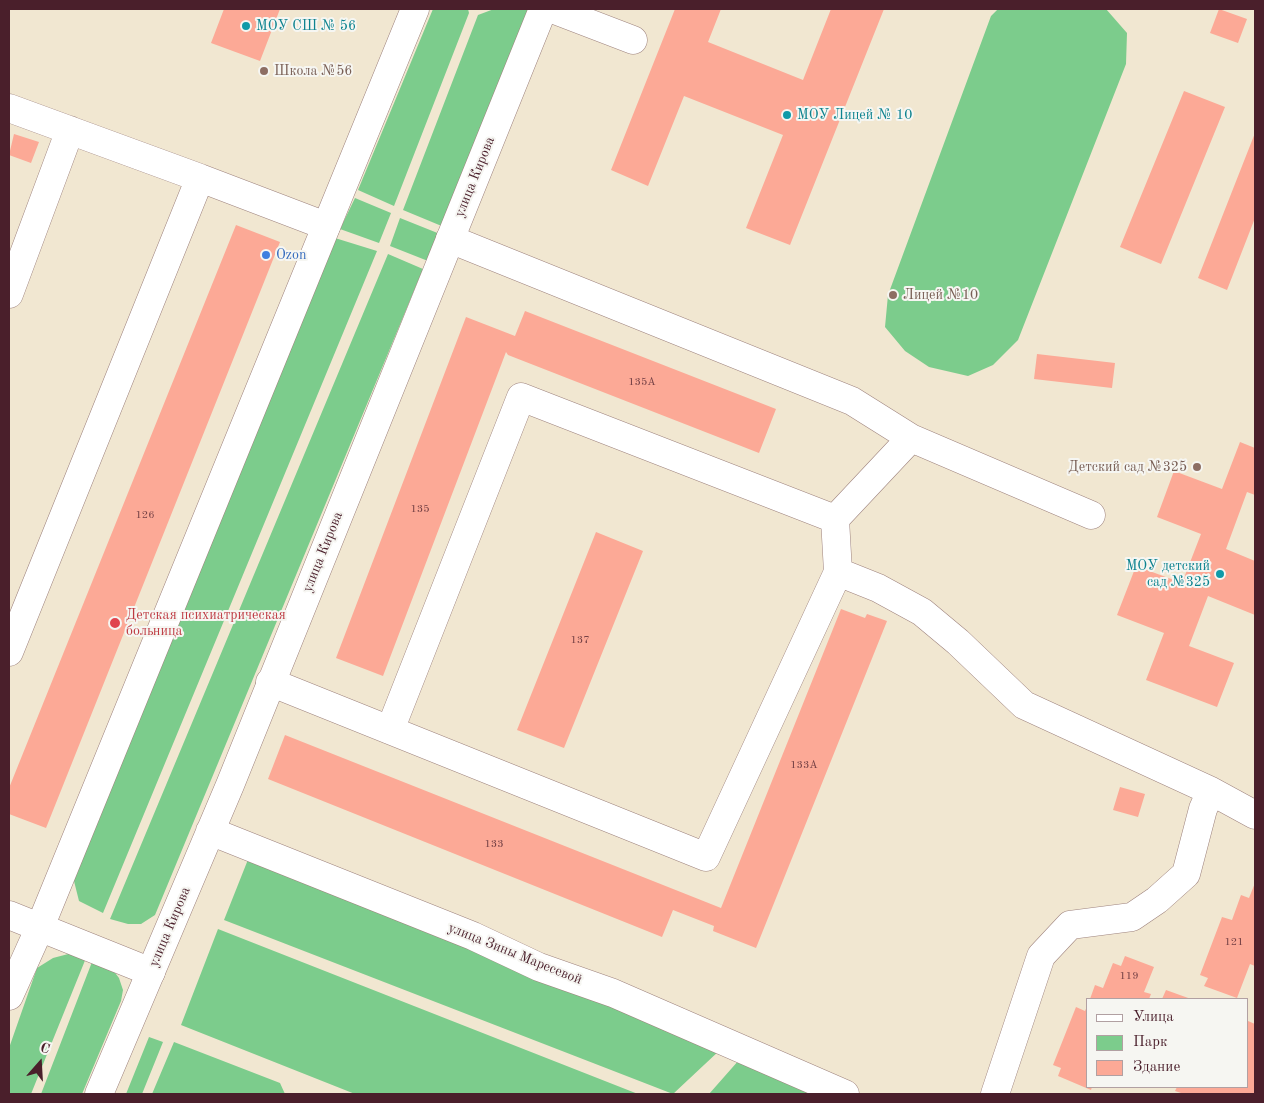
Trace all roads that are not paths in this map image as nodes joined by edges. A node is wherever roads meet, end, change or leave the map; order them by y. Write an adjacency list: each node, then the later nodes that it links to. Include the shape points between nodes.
1 (415, 9): 8 (main road)
2 (543, 9): 9 (main road, улица Кирова)
3 (552, 9): 4 (main road)
4 (633, 40)
5 (9, 108): 6 (main road)
6 (70, 130): 7 (main road); 10 (main road)
7 (200, 178): 8 (main road); 15 (main road)
8 (326, 226): 22 (main road)
9 (450, 239): 11 (main road, via 852,401); 16 (main road, улица Кирова)
10 (9, 294)
11 (911, 438): 12 (main road); 13 (main road)
12 (1091, 515)
13 (835, 519): 14 (main road); 17 (main road, via 521,397)
14 (838, 572): 17 (main road, via 706,857); 18 (main road, via 878,588 922,612 1024,705)
15 (9, 652)
16 (270, 682): 17 (main road); 20 (main road, улица Кирова)
17 (390, 730)
18 (1211, 791): 19 (main road); 27 (main road, via 1186,874 1132,917 1070,924 1041,956)
19 (1255, 815)
20 (210, 831): 23 (main road, улица Кирова); 26 (main road, улица Зины Маресевой, via 473,936 539,967 613,993)
21 (9, 915): 22 (main road)
22 (40, 927): 23 (main road); 24 (main road)
23 (151, 972): 25 (main road, улица Кирова)
24 (9, 996)
25 (100, 1094)
26 (845, 1094)
27 (995, 1094)

